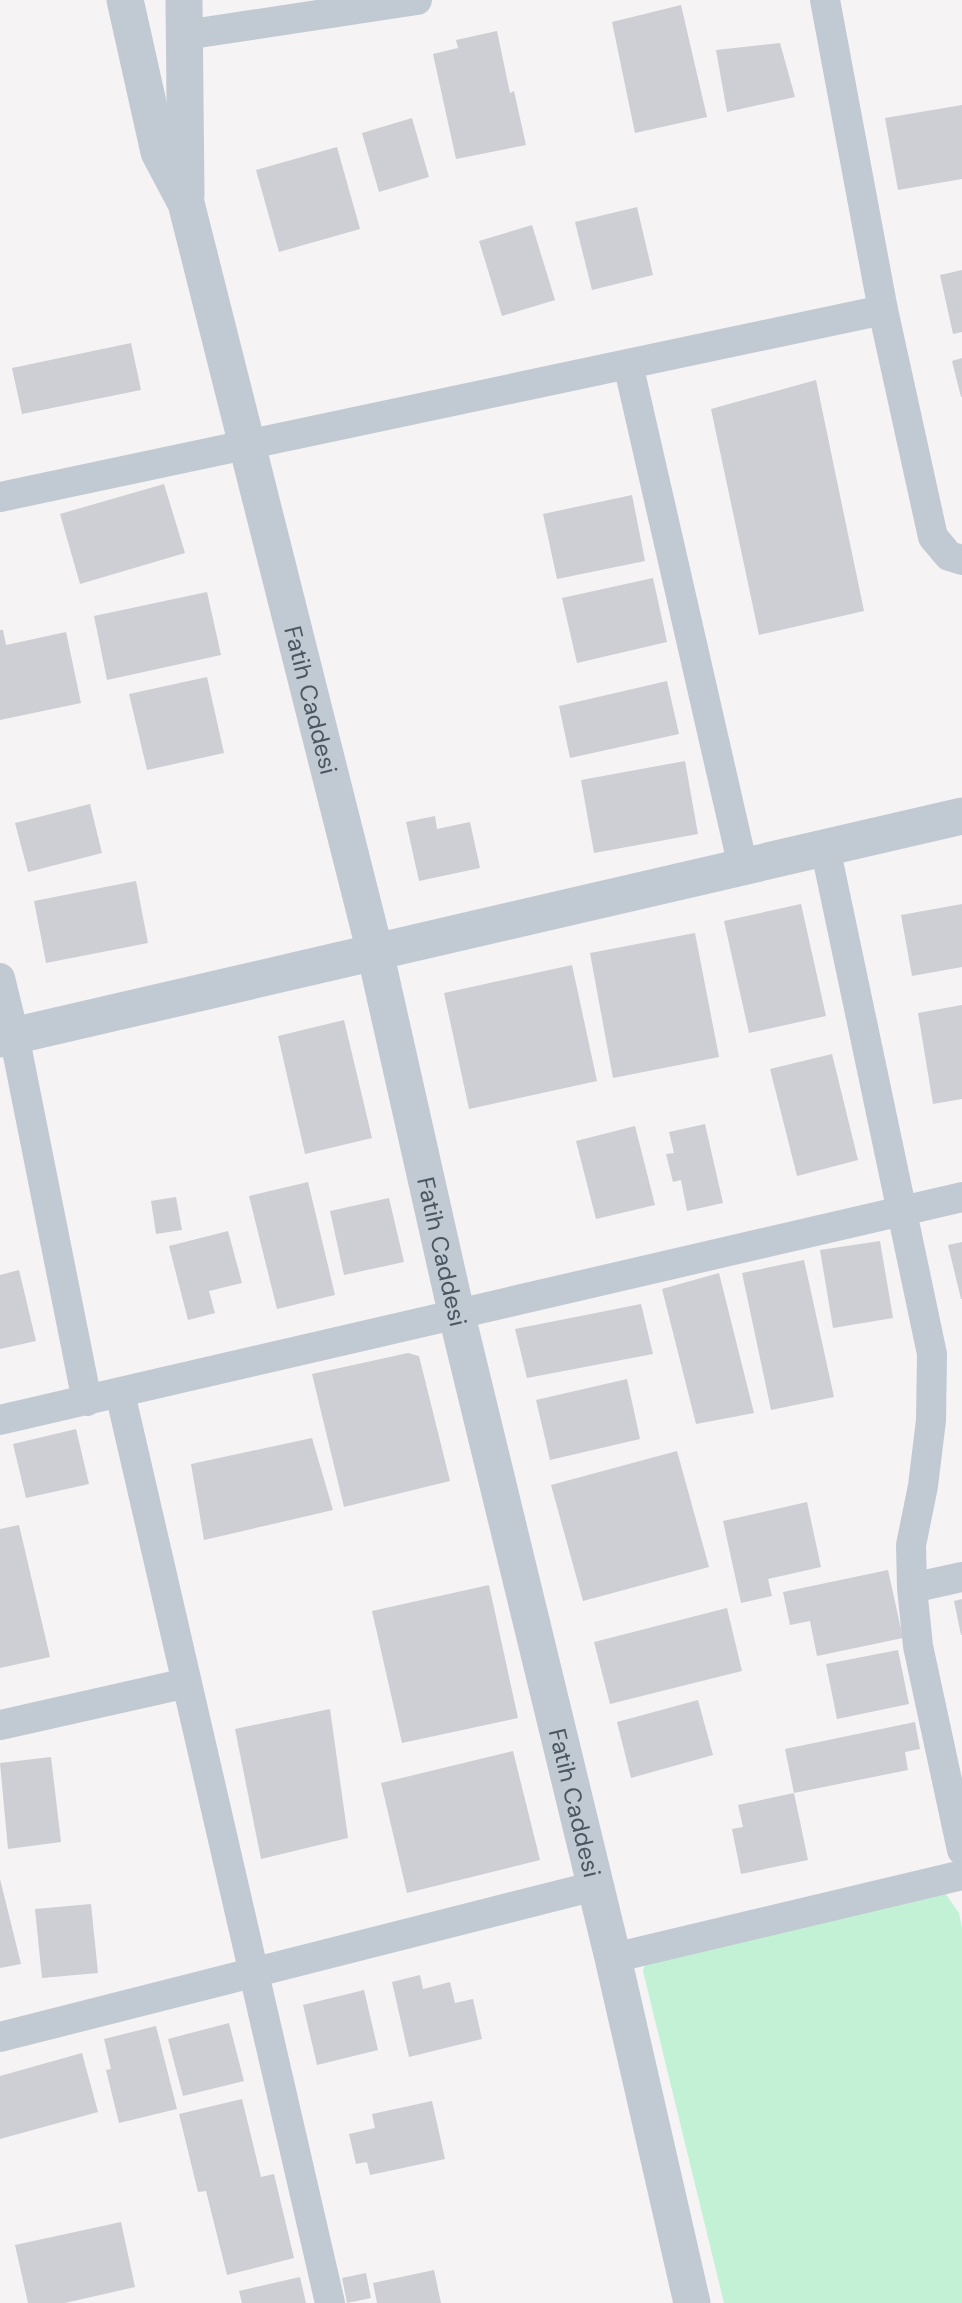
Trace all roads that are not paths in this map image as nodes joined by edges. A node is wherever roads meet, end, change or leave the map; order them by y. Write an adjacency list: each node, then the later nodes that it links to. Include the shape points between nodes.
1 (125, 0): 5 (street, via 159,152)
2 (417, 0): 4 (street)
3 (825, 0): 6 (street)
4 (185, 17): 5 (street)
5 (186, 203): 8 (street, Fatih Caddesi)
6 (883, 310): 7 (street); 10 (street, via 933,537 949,556)
7 (628, 364): 8 (street); 13 (street)
8 (246, 444): 9 (street); 14 (street, Fatih Caddesi)
9 (0, 497)
10 (962, 559)
11 (962, 816): 12 (street)
12 (825, 847): 13 (street); 18 (street)
13 (743, 867): 14 (street)
14 (374, 952): 16 (street); 19 (street, Fatih Caddesi)
15 (0, 978): 16 (street)
16 (7, 1037): 21 (street)
17 (962, 1197): 18 (street)
18 (903, 1210): 19 (street); 24 (street, via 932,1354 932,1420 911,1545)
19 (457, 1316): 20 (street); 29 (street, Fatih Caddesi)
20 (120, 1393): 21 (street); 25 (street)
21 (87, 1401): 22 (street)
22 (0, 1420)
23 (962, 1577): 24 (street)
24 (912, 1588): 27 (street, via 918,1646)
25 (187, 1683): 26 (street); 31 (street)
26 (0, 1725)
27 (962, 1850)
28 (962, 1875): 30 (street)
29 (595, 1886): 30 (street, Fatih Caddesi); 31 (street)
30 (613, 1958): 34 (street, Fatih Caddesi)
31 (253, 1973): 32 (street); 33 (street)
32 (0, 2037)
33 (330, 2303)
34 (692, 2303)

